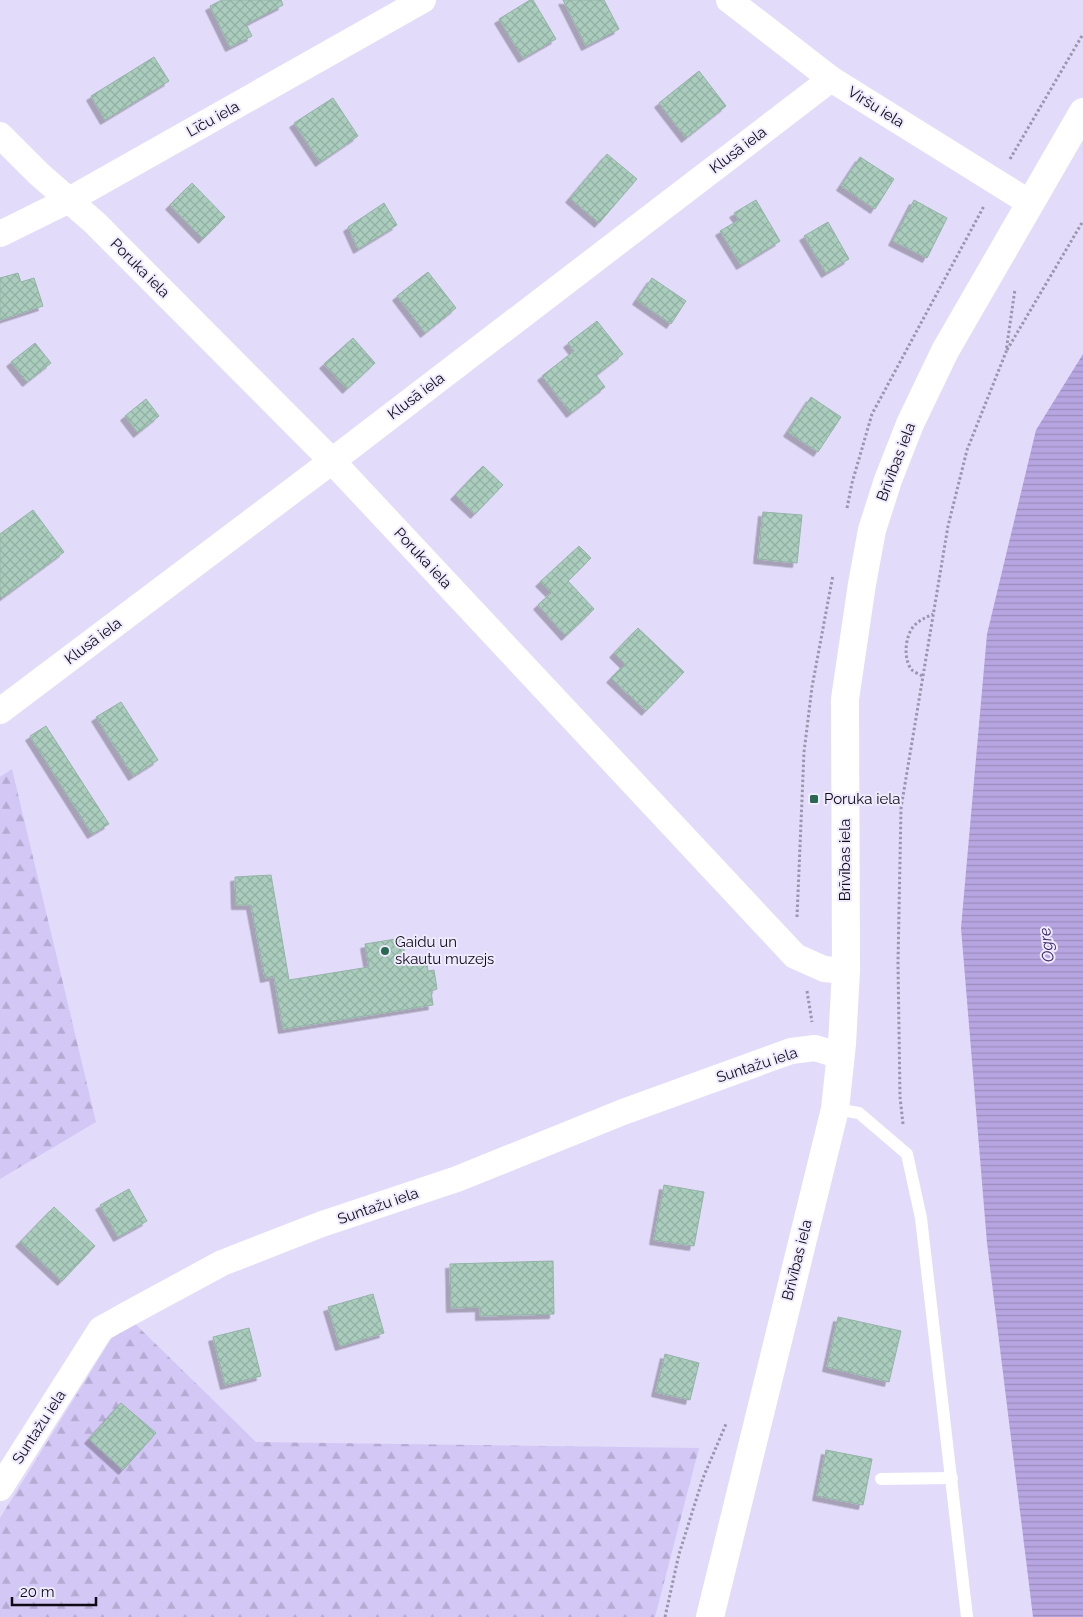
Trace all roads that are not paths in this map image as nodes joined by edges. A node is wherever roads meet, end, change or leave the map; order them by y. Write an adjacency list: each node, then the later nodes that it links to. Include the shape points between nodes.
1 (423, 0): 6 (street, Līču iela)
2 (729, 0): 3 (street, Viršu iela)
3 (831, 79): 7 (street, Viršu iela); 9 (street, Klusā iela)
4 (1083, 112): 7 (main road, Brīvības iela)
5 (0, 135): 6 (street, Poruka iela)
6 (69, 200): 8 (street, Līču iela); 9 (street, Poruka iela)
7 (1030, 203): 11 (main road, Brīvības iela, via 945,350 904,440 872,530 845,699)
8 (0, 234)
9 (332, 461): 10 (street, Klusā iela); 11 (street, Poruka iela, via 795,956 824,969)
10 (0, 711)
11 (846, 971): 12 (main road, Brīvības iela)
12 (841, 1056): 13 (main road, Brīvības iela); 16 (street, Suntažu iela, via 815,1048 791,1051 623,1112 457,1179 322,1224 222,1263 101,1329)
13 (835, 1109): 14 (lane, via 859,1113 907,1154 921,1218); 17 (main road, Brīvības iela)
14 (952, 1478): 15 (lane); 18 (lane)
15 (880, 1479)
16 (0, 1488)
17 (710, 1617)
18 (967, 1617)

